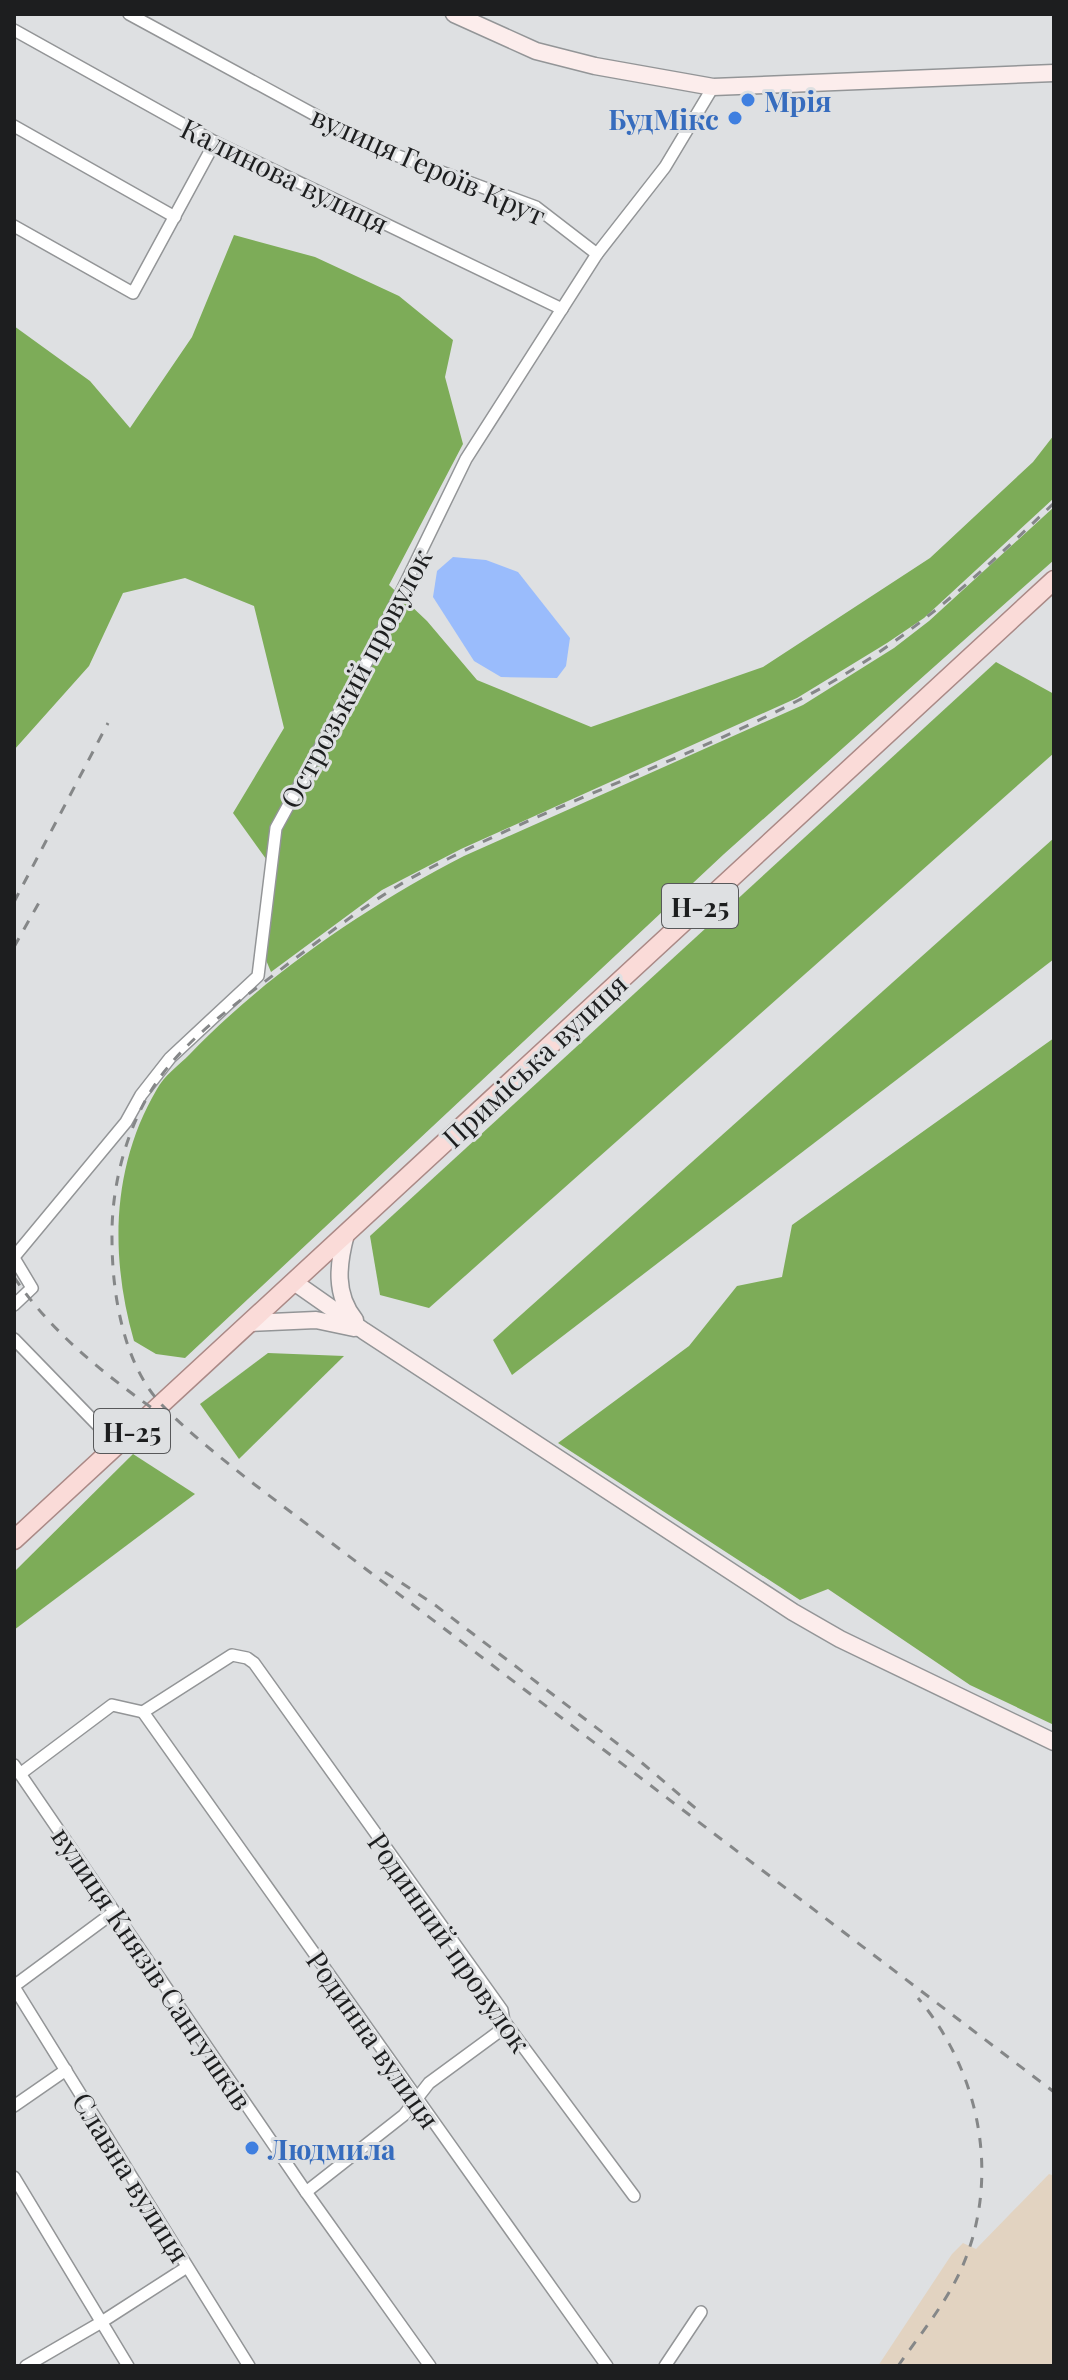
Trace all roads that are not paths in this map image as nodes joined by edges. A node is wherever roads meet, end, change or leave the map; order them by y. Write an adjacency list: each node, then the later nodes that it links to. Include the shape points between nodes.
1 (129, 14): 10 (street, вулиця Героїв Крут, via 374,147 536,207)
2 (454, 14): 5 (main road, via 536,51)
3 (14, 30): 7 (street, Калинова вулиця)
4 (1054, 73): 5 (main road)
5 (713, 87): 10 (street, Острозький провулок, via 665,167)
6 (14, 126): 8 (street)
7 (215, 142): 8 (street); 11 (street, Калинова вулиця)
8 (175, 217): 9 (street, via 133,293)
9 (14, 226)
10 (597, 254): 11 (street, Острозький провулок)
11 (562, 309): 14 (street, Острозький провулок, via 466,459 371,654 276,828 258,976 170,1058 126,1122)
12 (1054, 580): 13 (main road, Приміська вулиця / Н-25)
13 (346, 1234): 15 (main road, Приміська вулиця / Н-25); 18 (main road, via 340,1255 342,1299)
14 (14, 1258): 16 (street, Острозький провулок, via 32,1288)
15 (294, 1282): 17 (main road, Приміська вулиця / Н-25); 18 (main road)
16 (14, 1305)
17 (249, 1323): 18 (main road, via 316,1320); 20 (main road, Приміська вулиця / Н-25)
18 (364, 1331): 23 (main road, via 793,1612)
19 (14, 1339): 20 (street)
20 (117, 1445): 21 (main road, Приміська вулиця / Н-25)
21 (14, 1540)
22 (143, 1712): 24 (street, via 112,1705); 27 (street, Родинний провулок, via 232,1655 254,1663 502,2010); 29 (street, Родинна вулиця)
23 (1054, 1742)
24 (17, 1770): 25 (street, вулиця Князів Сангушків)
25 (114, 1912): 26 (street); 32 (street, вулиця Князів Сангушків)
26 (14, 1986): 28 (street, Славна вулиця)
27 (504, 2021): 29 (street, via 497,2033 429,2083); 33 (street, Родинний провулок)
28 (66, 2070): 30 (street); 34 (street, Славна вулиця)
29 (416, 2099): 32 (street, via 404,2115); 41 (street, Родинна вулиця)
30 (14, 2106)
31 (14, 2177): 36 (street)
32 (306, 2192): 40 (street, вулиця Князів Сангушків)
33 (634, 2196)
34 (187, 2267): 36 (street); 39 (street, Славна вулиця)
35 (701, 2312): 42 (street)
36 (100, 2323): 37 (street); 38 (street)
37 (26, 2366)
38 (128, 2366)
39 (249, 2366)
40 (430, 2366)
41 (607, 2366)
42 (665, 2366)

